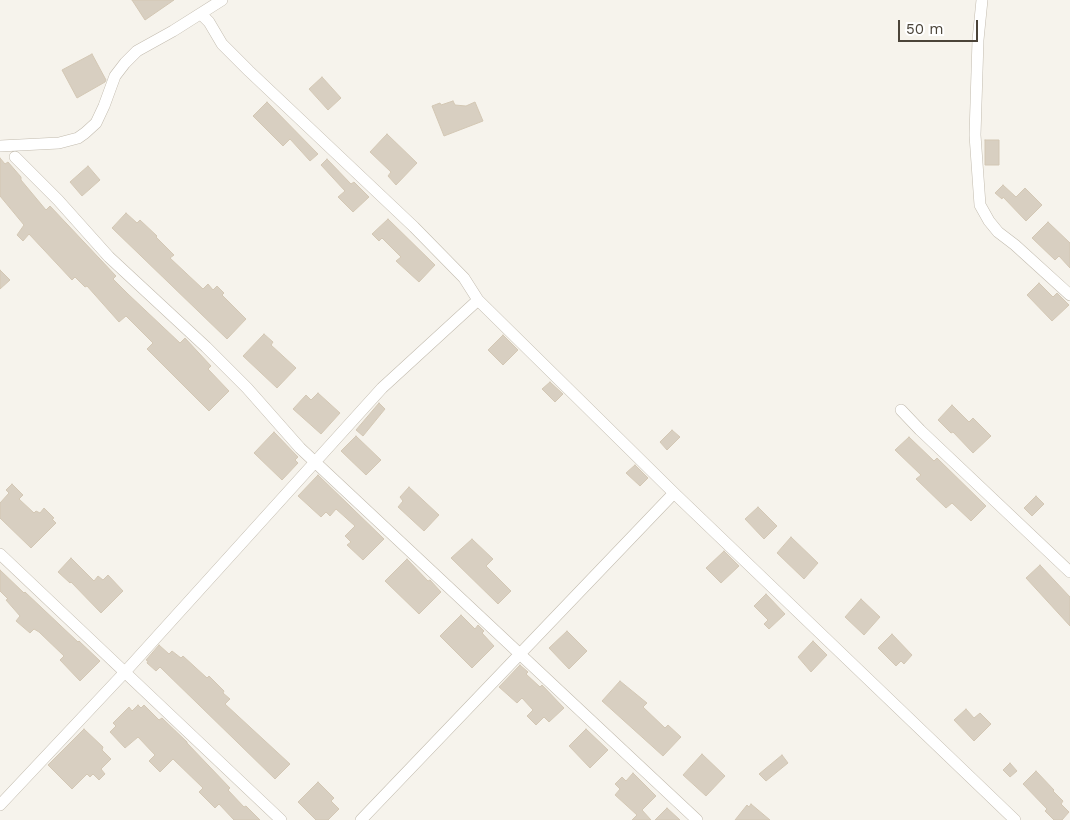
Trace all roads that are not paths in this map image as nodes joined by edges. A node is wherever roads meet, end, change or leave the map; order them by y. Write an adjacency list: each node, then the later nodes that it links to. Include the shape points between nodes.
1 (222, 0): 3 (street)
2 (982, 0): 6 (street, via 975,135 980,205 998,232)
3 (201, 14): 4 (street, via 137,51 125,63 115,76 96,122 78,138 59,143); 7 (street, via 222,44 414,227 464,278)
4 (0, 146)
5 (16, 157): 9 (street, via 110,257 206,347)
6 (1070, 295)
7 (478, 300): 9 (street, via 382,388); 10 (street)
8 (901, 410): 12 (street)
9 (316, 461): 13 (street); 14 (street)
10 (674, 494): 13 (street); 19 (street)
11 (0, 554): 14 (street)
12 (1070, 572)
13 (520, 655): 17 (street); 18 (street)
14 (126, 672): 15 (street); 16 (street)
15 (0, 805)
16 (281, 820)
17 (361, 820)
18 (697, 820)
19 (1015, 820)

